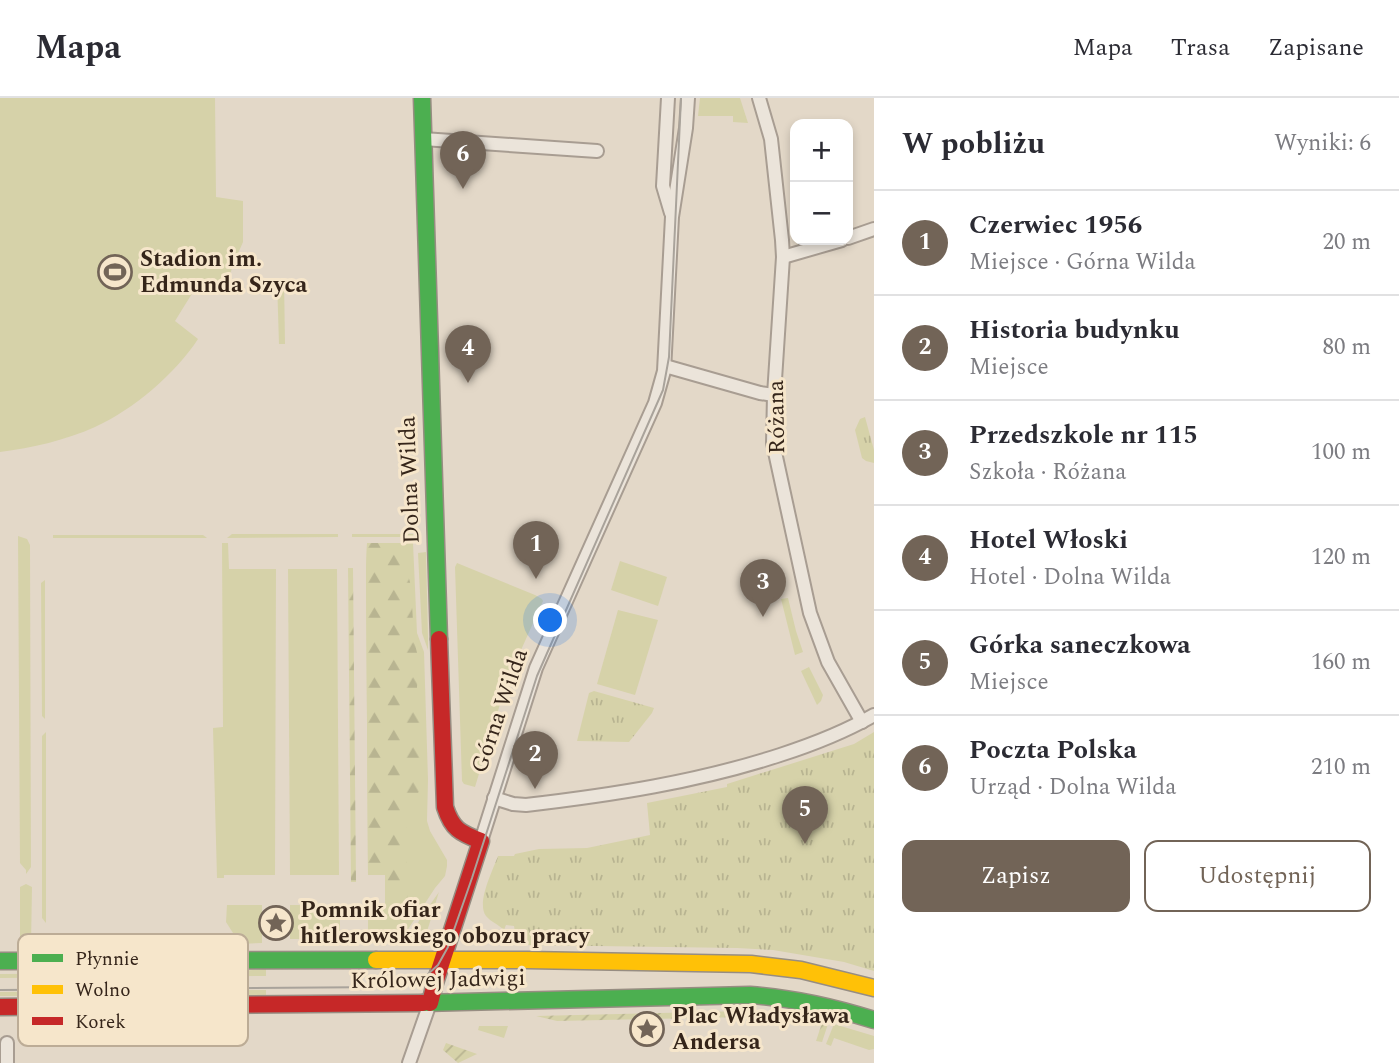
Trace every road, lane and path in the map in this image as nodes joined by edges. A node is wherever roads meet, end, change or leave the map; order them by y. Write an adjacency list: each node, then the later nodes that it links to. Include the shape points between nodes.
1 (422, 98): 5 (street, Dolna Wilda)
2 (668, 98): 7 (street, Górna Wilda, via 663,186)
3 (688, 98): 7 (street, Górna Wilda)
4 (758, 98): 11 (street, Różana, via 774,157)
5 (423, 139): 6 (street); 17 (street, Dolna Wilda, via 445,807 456,830)
6 (597, 151)
7 (672, 217): 12 (street, Górna Wilda)
8 (874, 229): 9 (street)
9 (853, 236)
10 (825, 245): 11 (street)
11 (783, 257): 13 (street, Różana)
12 (665, 366): 13 (street); 16 (street, Górna Wilda, via 655,404 536,668)
13 (774, 395): 15 (street, Różana, via 773,443 810,613 828,662)
14 (874, 715): 15 (street)
15 (862, 722): 16 (street, via 772,758 672,784 526,805)
16 (494, 797): 17 (street, Górna Wilda)
17 (481, 841): 19 (street, Górna Wilda)
18 (248, 960): 19 (street, Królowej Jadwigi)
19 (443, 960): 22 (street, Królowej Jadwigi, via 765,965); 23 (street, Górna Wilda)
20 (0, 961): 21 (street, Królowej Jadwigi)
21 (18, 961)
22 (874, 988)
23 (430, 1003): 24 (street, Królowej Jadwigi); 27 (street, Królowej Jadwigi, via 750,995 803,1000); 30 (street)
24 (248, 1005)
25 (0, 1007): 26 (street, Królowej Jadwigi)
26 (18, 1007)
27 (874, 1020)
28 (7, 1043): 29 (street)
29 (7, 1063)
30 (409, 1063)

